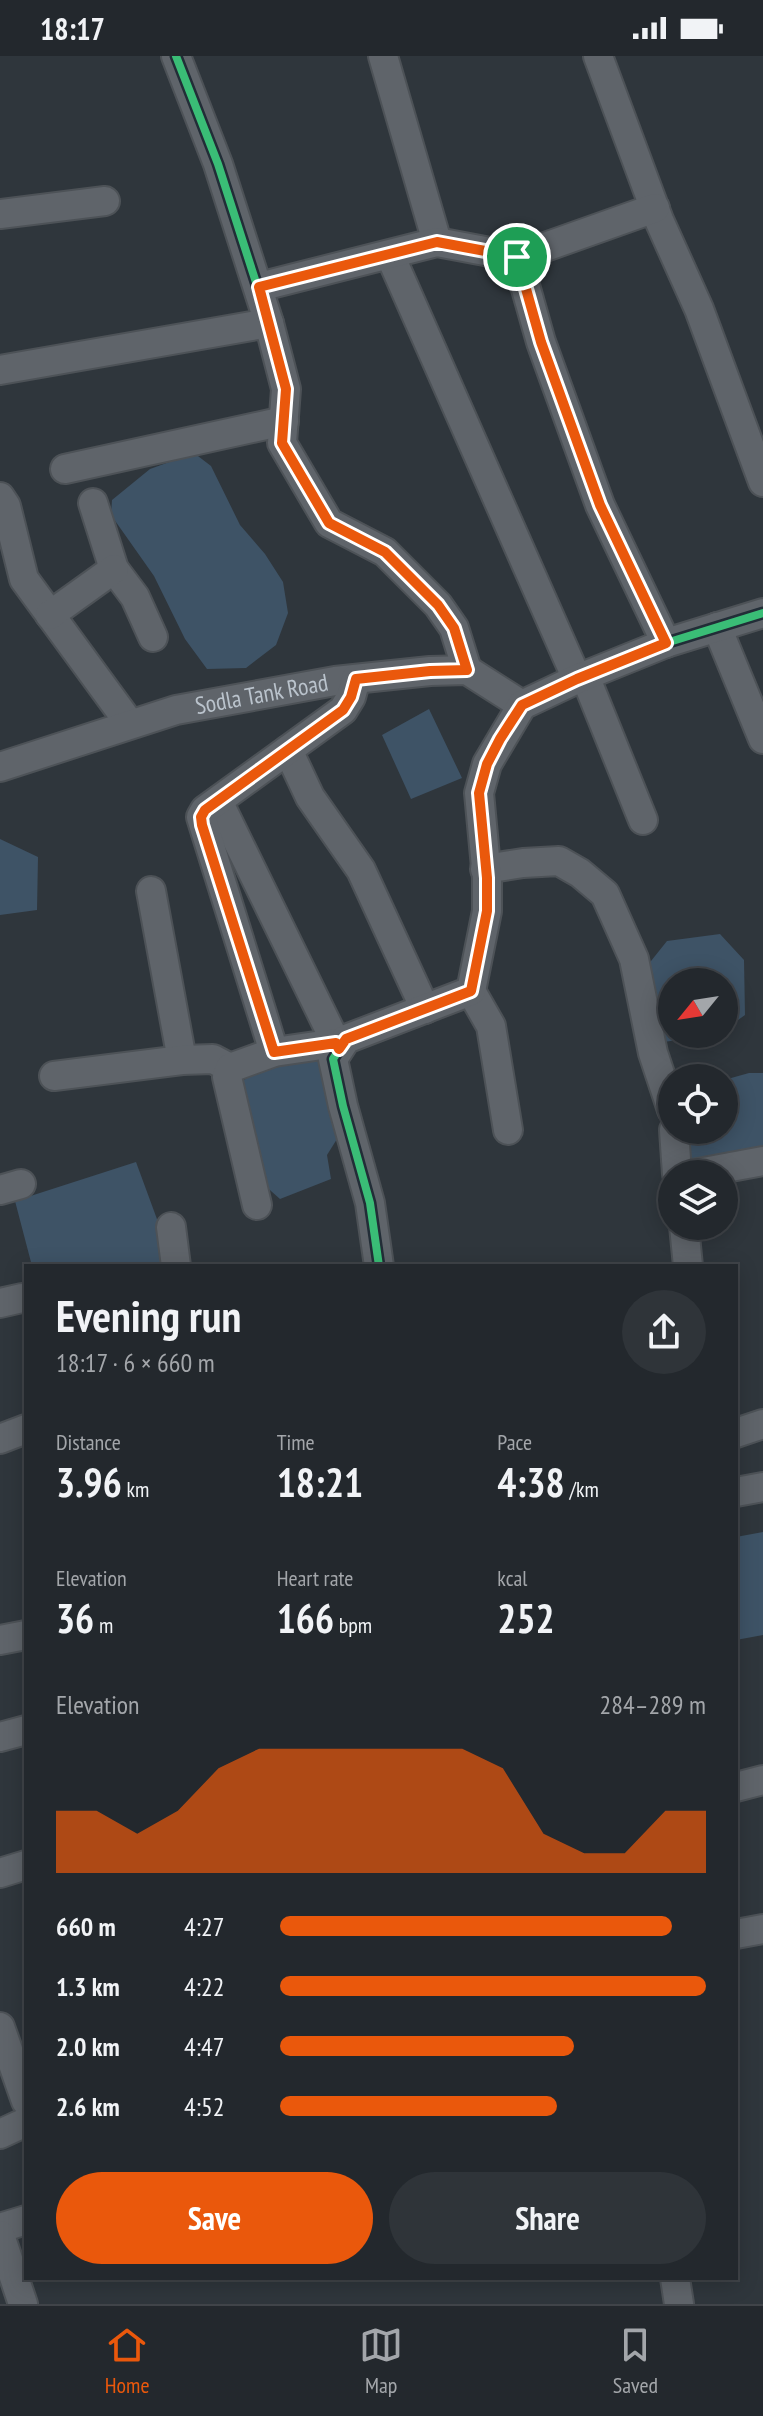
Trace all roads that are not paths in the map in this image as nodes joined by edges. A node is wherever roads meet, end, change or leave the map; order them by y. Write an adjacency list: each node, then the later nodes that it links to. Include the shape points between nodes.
1 (176, 56): 10 (street)
2 (383, 56): 7 (street)
3 (598, 56): 5 (street)
4 (105, 201): 6 (street)
5 (655, 208): 9 (street); 14 (street)
6 (0, 214)
7 (437, 242): 8 (street); 9 (street)
8 (390, 255): 10 (street); 26 (street)
9 (517, 257): 24 (street, via 541,342 600,505)
10 (259, 287): 11 (street)
11 (269, 323): 12 (street); 13 (street, via 286,389)
12 (1, 366)
13 (284, 421): 15 (street); 25 (street, via 282,443 329,523 385,552 438,605 454,628)
14 (753, 425): 16 (street)
15 (65, 469)
16 (763, 482)
17 (0, 497): 21 (street, via 24,579)
18 (93, 503): 19 (street)
19 (114, 569): 21 (street); 23 (street, via 135,597)
20 (763, 613): 22 (street)
21 (50, 615): 29 (street)
22 (717, 627): 24 (street); 30 (street)
23 (153, 637)
24 (666, 643): 26 (street)
25 (467, 670): 27 (street, Sodla Tank Road); 28 (street)
26 (581, 677): 28 (street); 34 (street)
27 (356, 679): 29 (street, Sodla Tank Road, via 227,699); 31 (street, via 343,710)
28 (522, 705): 35 (street, via 487,764 479,793)
29 (130, 724): 32 (street, Sodla Tank Road)
30 (763, 739)
31 (288, 750): 33 (street); 38 (street, via 324,820 361,870)
32 (0, 767)
33 (218, 801): 39 (street); 40 (street, via 205,810 202,825)
34 (643, 820)
35 (485, 869): 37 (street, via 487,911); 43 (street, via 559,861 605,894 634,959)
36 (151, 891): 41 (street)
37 (471, 991): 38 (street); 45 (street, via 491,1026)
38 (425, 1009): 39 (street)
39 (338, 1046): 40 (street); 52 (street, via 333,1059 370,1203)
40 (274, 1052): 42 (street)
41 (182, 1060): 42 (street, via 213,1059); 44 (street)
42 (230, 1068): 48 (street, via 227,1077)
43 (658, 1068)
44 (54, 1076)
45 (508, 1130)
46 (763, 1161): 47 (street)
47 (738, 1166)
48 (257, 1205)
49 (171, 1227): 51 (street)
50 (685, 1240): 53 (street)
51 (176, 1264)
52 (379, 1264)
53 (688, 1264)
54 (763, 1424): 56 (street)
55 (24, 1430): 57 (street)
56 (738, 1432)
57 (0, 1439)
58 (763, 1487): 59 (street)
59 (738, 1492)
60 (24, 1635): 61 (street)
61 (0, 1640)
62 (24, 1731): 63 (street)
63 (0, 1737)
64 (763, 1780): 65 (street)
65 (738, 1786)
66 (24, 1866): 67 (street)
67 (0, 1873)
68 (763, 1929): 69 (street)
69 (738, 1934)
70 (0, 2027): 71 (street)
71 (24, 2095)
72 (24, 2123): 73 (street)
73 (0, 2134)
74 (24, 2221): 75 (street)
75 (0, 2228)
76 (0, 2235): 78 (street)
77 (675, 2280): 79 (street)
78 (23, 2304)
79 (679, 2304)

